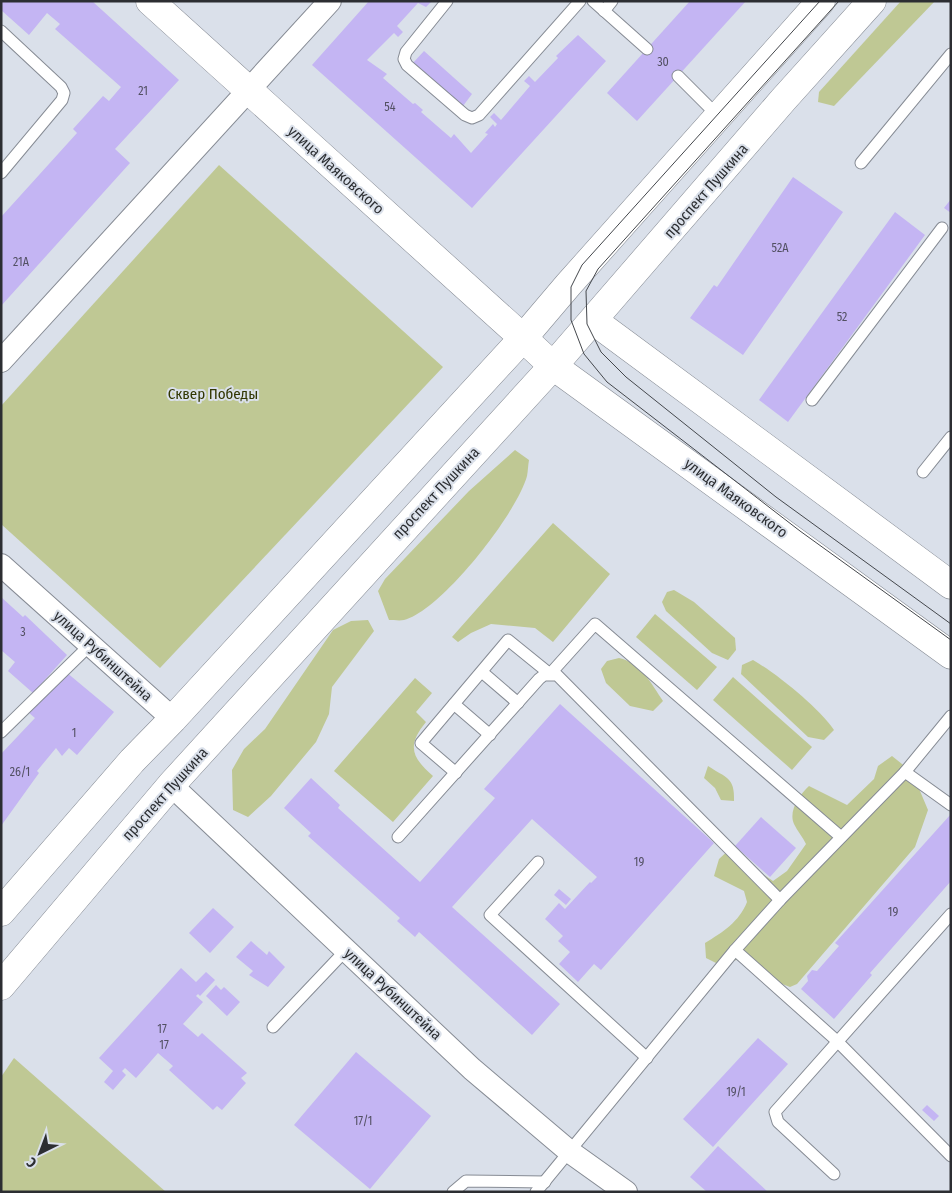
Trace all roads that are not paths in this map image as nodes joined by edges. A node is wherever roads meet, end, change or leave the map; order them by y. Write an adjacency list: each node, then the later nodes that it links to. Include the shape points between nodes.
1 (150, 1): 14 (main road, улица Маяковского)
2 (330, 1): 14 (street)
3 (447, 1): 4 (lane, via 406,52 404,59 465,116 472,118 479,115)
4 (580, 1)
5 (594, 1): 9 (lane)
6 (612, 1): 9 (lane)
7 (821, 1): 15 (main road)
8 (872, 1): 19 (main road, проспект Пушкина)
9 (604, 10): 11 (lane)
10 (1, 31): 17 (lane, via 64,93 62,100)
11 (647, 49)
12 (951, 54): 16 (lane)
13 (678, 76): 15 (lane)
14 (248, 91): 20 (main road, улица Маяковского); 21 (street)
15 (718, 116): 20 (main road)
16 (861, 163)
17 (1, 173)
18 (942, 228): 23 (lane)
19 (594, 321): 20 (main road); 22 (main road, проспект Пушкина); 27 (main road)
20 (523, 338): 22 (main road, улица Маяковского); 35 (main road)
21 (1, 361)
22 (553, 366): 29 (main road, улица Маяковского); 38 (main road, проспект Пушкина)
23 (812, 400)
24 (951, 437): 25 (lane)
25 (923, 472)
26 (1, 565): 28 (street, улица Рубинштейна)
27 (951, 585)
28 (90, 645): 35 (street, улица Рубинштейна); 36 (lane)
29 (951, 655)
30 (482, 672): 31 (lane, via 508,640); 32 (lane); 33 (lane)
31 (550, 674): 32 (lane, via 539,679); 43 (lane, via 594,624); 46 (lane, via 562,679)
32 (518, 703): 37 (lane)
33 (454, 704): 37 (lane); 40 (lane, via 421,743)
34 (951, 716): 39 (lane)
35 (173, 720): 38 (main road, улица Рубинштейна); 47 (main road, via 132,762)
36 (1, 732)
37 (490, 734): 40 (lane)
38 (205, 748): 41 (main road, проспект Пушкина)
39 (905, 772): 42 (lane); 43 (lane)
40 (456, 773): 44 (lane)
41 (171, 785): 49 (street, улица Рубинштейна); 51 (main road, проспект Пушкина)
42 (951, 805)
43 (841, 837): 46 (lane)
44 (398, 838)
45 (538, 862): 54 (lane, via 490,915)
46 (780, 900): 50 (lane)
47 (1, 912)
48 (951, 914): 53 (lane)
49 (346, 950): 52 (lane); 55 (street, улица Рубинштейна, via 472,1069)
50 (735, 950): 53 (lane); 54 (lane)
51 (1, 986)
52 (272, 1027)
53 (837, 1041): 56 (lane); 57 (lane, via 777,1109 775,1116)
54 (647, 1058): 55 (lane)
55 (570, 1152): 58 (lane); 61 (street, улица Рубинштейна)
56 (951, 1156)
57 (834, 1174)
58 (545, 1182): 59 (lane, via 468,1181); 60 (lane)
59 (453, 1192)
60 (536, 1192)
61 (626, 1192)

